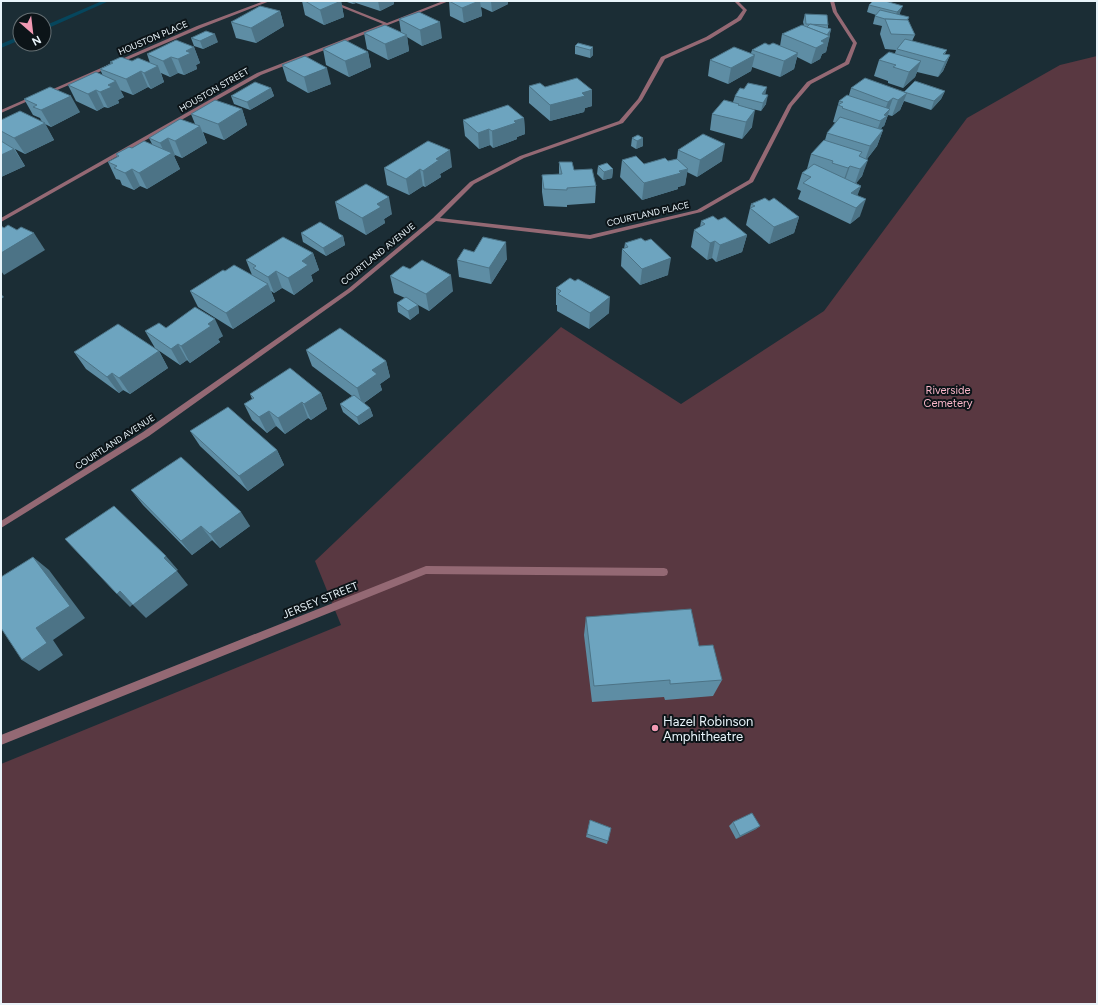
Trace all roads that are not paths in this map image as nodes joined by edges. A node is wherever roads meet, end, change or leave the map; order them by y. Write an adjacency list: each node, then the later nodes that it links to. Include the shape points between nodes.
1 (268, 1): 7 (street, HOUSTON PLACE, via 199,27)
2 (328, 1): 6 (street)
3 (447, 1): 6 (street, HOUSTON STREET)
4 (736, 1): 8 (street, COURTLAND AVENUE, via 745,10 739,19 708,38 663,58 640,100 621,122 522,157 472,183)
5 (832, 1): 8 (street, COURTLAND PLACE, via 835,12 855,43 847,63 809,83 790,106 751,181 699,211 590,237)
6 (386, 24): 9 (street, HOUSTON STREET, via 259,74)
7 (1, 112)
8 (435, 219): 10 (street, COURTLAND AVENUE, via 350,290 165,420)
9 (1, 220)
10 (1, 524)
11 (664, 572): 12 (street, JERSEY STREET, via 426,570)
12 (1, 740)

